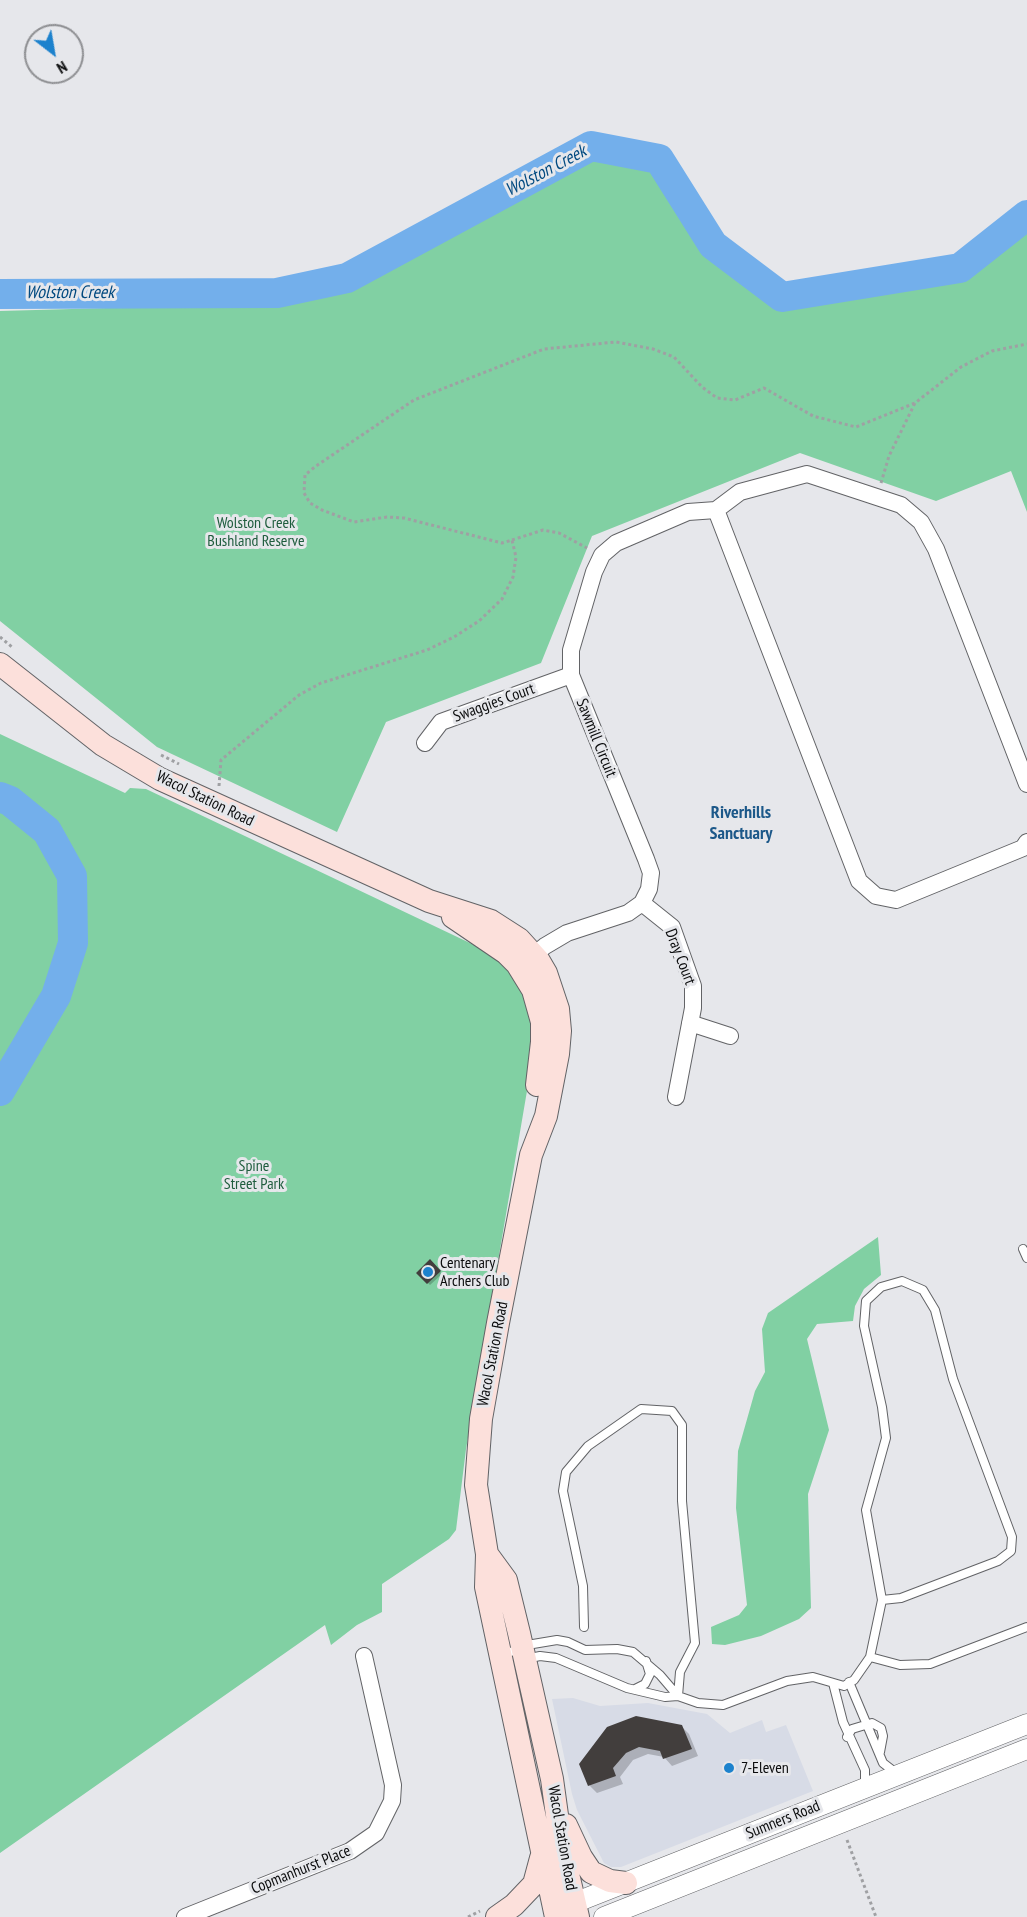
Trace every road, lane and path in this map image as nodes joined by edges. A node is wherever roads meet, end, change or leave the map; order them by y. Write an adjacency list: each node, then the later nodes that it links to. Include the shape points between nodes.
1 (1027, 344): 2 (path, via 992,351 961,367)
2 (915, 403): 3 (path, via 889,456); 5 (path, via 856,427 813,416 764,388 735,400 717,398 674,357 653,349 616,342 578,344 544,349 414,399 316,466 303,484 310,502 354,522 404,518 502,543)
3 (877, 496): 4 (street, via 807,474 740,492); 13 (street, via 901,505 921,522 936,549)
4 (716, 510): 6 (street, via 688,512 616,543); 15 (street, via 859,881 876,896 896,900 1023,848)
5 (512, 540): 6 (path, via 543,530 559,533); 14 (path, via 516,557 513,577 502,600 479,621 427,650 321,683 299,695 221,760)
6 (602, 555): 9 (street, Sawmill Circuit, via 571,650)
7 (0, 637): 8 (path)
8 (8, 657): 14 (main road, Wacol Station Road, via 102,745 160,779)
9 (571, 675): 10 (street, Swaggies Court, via 441,722); 16 (street, Sawmill Circuit, via 651,873)
10 (426, 743)
11 (156, 752): 12 (path)
12 (186, 768)
13 (1027, 784)
14 (214, 790): 17 (main road, Wacol Station Road, via 429,901 491,921 519,939)
15 (1027, 842)
16 (642, 903): 17 (street, via 628,913 567,933); 18 (street, Dray Court, via 663,918 676,936 693,986)
17 (526, 961): 25 (main road, Wacol Station Road, via 539,961 554,991 560,1031 546,1116 531,1155 480,1430 476,1485 487,1554 486,1587)
18 (690, 1023): 19 (street); 20 (street, Dray Court)
19 (730, 1036)
20 (676, 1097)
21 (882, 1600): 21 (lane, via 866,1510 886,1438 864,1326 866,1301 881,1287 902,1281 923,1290 935,1310 954,1379 1012,1537 1011,1551 998,1561 901,1598); 26 (lane)
22 (584, 1627): 31 (lane, via 583,1586 563,1491 566,1472 588,1446 641,1409 672,1411 682,1425 682,1501 695,1643 680,1672)
23 (1027, 1628): 26 (lane, via 930,1664 900,1665)
24 (364, 1656): 43 (street, Copmanhurst Place, via 393,1785 392,1801 376,1833 350,1851)
25 (513, 1657): 27 (lane, via 556,1640 585,1650 633,1652); 30 (lane, via 556,1658); 38 (main road, Wacol Station Road); 40 (main road, Wacol Station Road)
26 (870, 1657): 28 (lane)
27 (646, 1660): 30 (lane, via 650,1674 645,1684); 31 (lane)
28 (849, 1682): 29 (lane, via 844,1686); 32 (lane)
29 (833, 1683): 31 (lane, via 813,1677 787,1681 723,1706); 34 (lane)
30 (635, 1689): 31 (lane, via 665,1697)
31 (678, 1696)
32 (867, 1724): 34 (lane); 36 (lane)
33 (1027, 1724): 36 (street, Sumners Road)
34 (849, 1734): 37 (lane, via 865,1770)
35 (1027, 1749): 39 (street, Sumners Road)
36 (891, 1769): 37 (street, Sumners Road)
37 (860, 1789): 41 (street, Sumners Road)
38 (555, 1802): 41 (main road, via 591,1872); 42 (main road, Wacol Station Road, via 561,1844)
39 (840, 1824): 45 (street, Sumners Road); 46 (path)
40 (542, 1851): 42 (main road, Wacol Station Road); 44 (main road, via 534,1884)
41 (626, 1883): 42 (street, Sumners Road)
42 (561, 1913)
43 (185, 1917)
44 (497, 1917)
45 (604, 1917)
46 (876, 1917)

